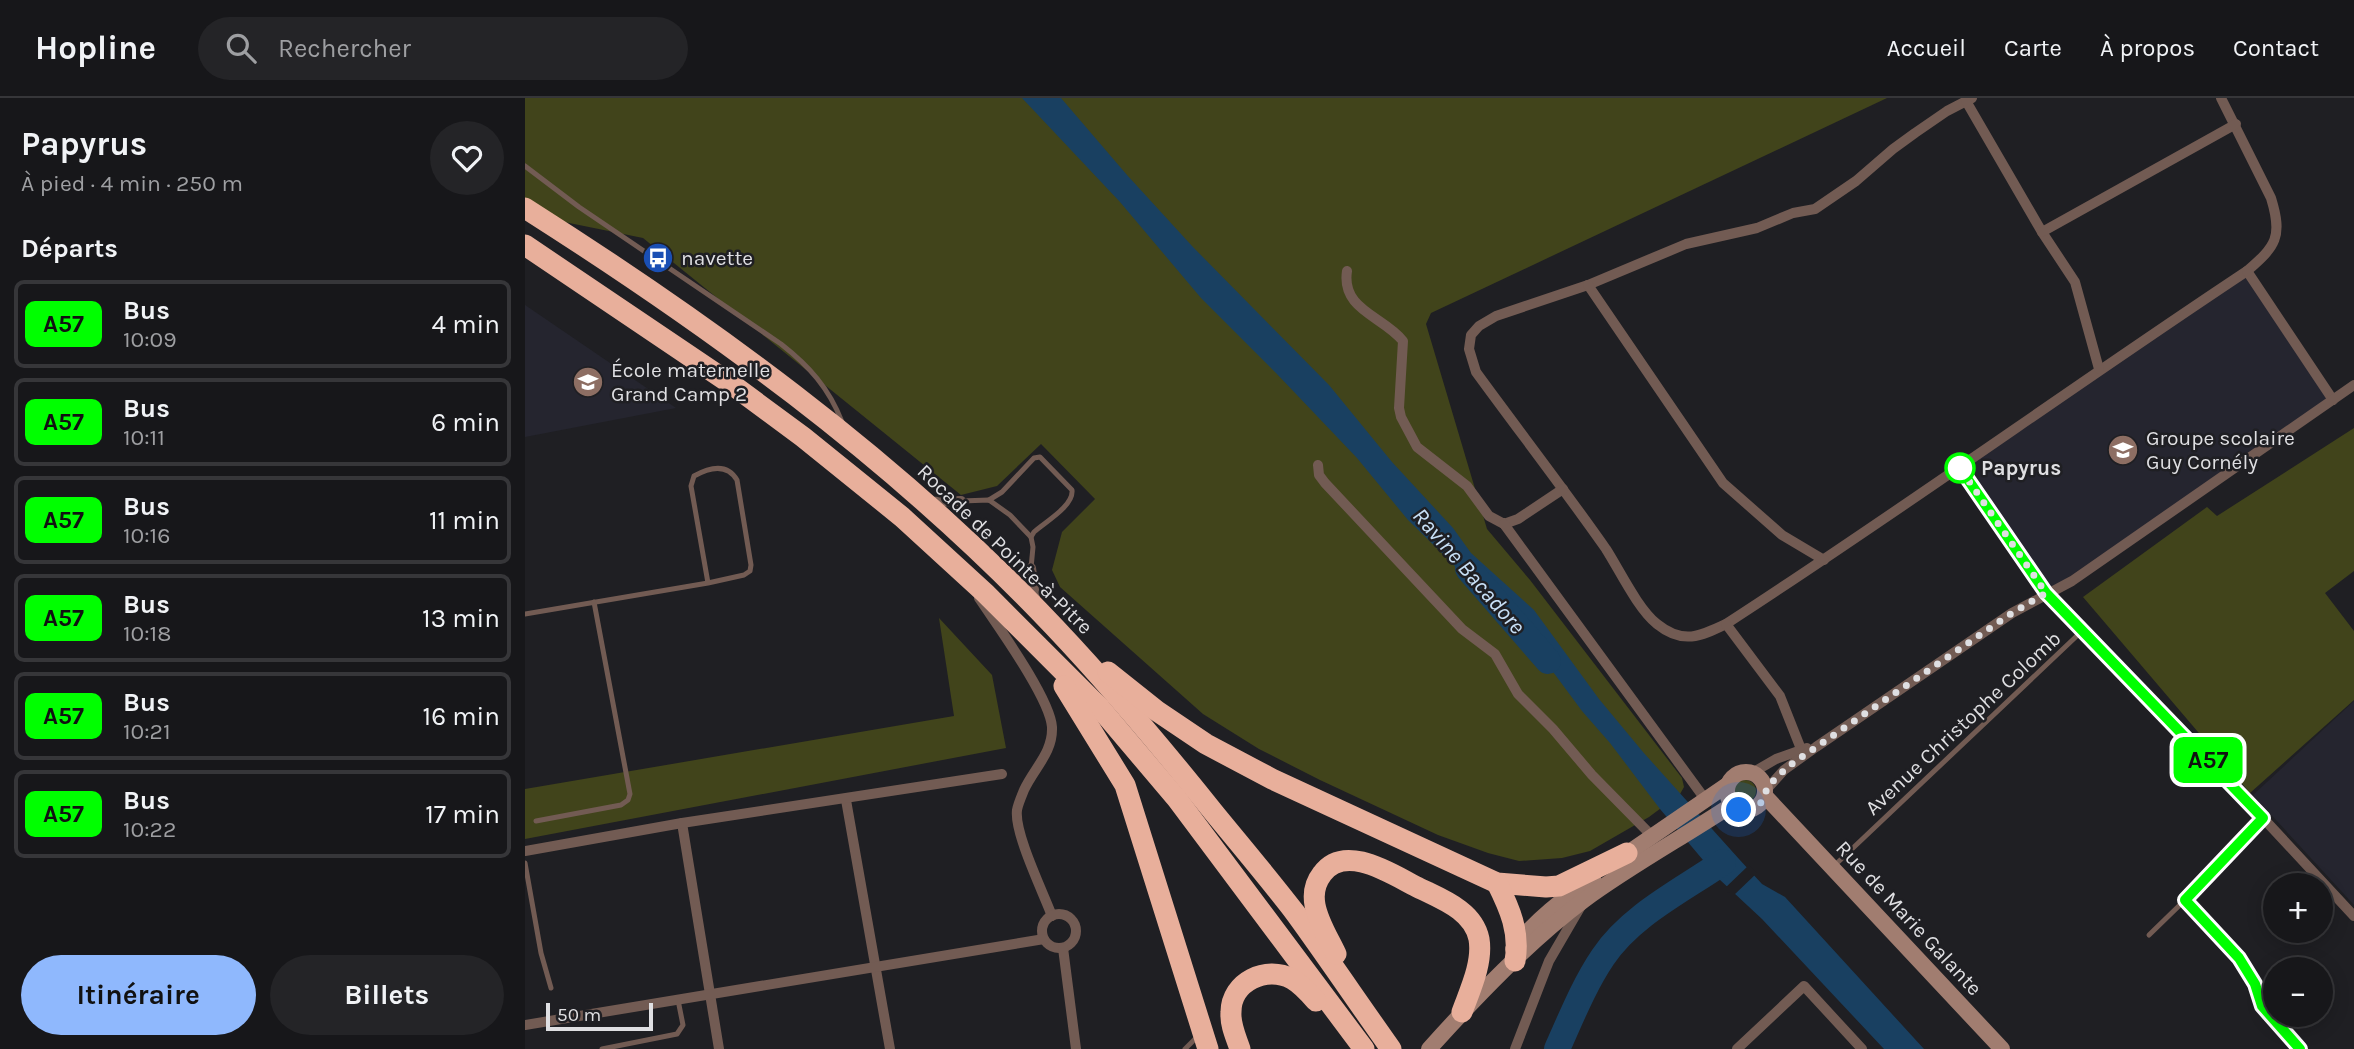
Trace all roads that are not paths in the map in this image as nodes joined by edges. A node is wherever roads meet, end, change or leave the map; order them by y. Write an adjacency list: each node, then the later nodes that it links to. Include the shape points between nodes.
1 (2221, 98): 3 (street)
2 (1969, 99): 7 (street); 12 (street, via 1915,133 1815,209 1686,244)
3 (2236, 124): 7 (street); 11 (street, via 2271,198 2277,225 2277,238 2266,255)
4 (525, 166): 16 (lane, via 798,357 828,392)
5 (525, 192): 9 (highway)
6 (525, 208): 9 (highway, Rocade de Pointe-à-Pitre)
7 (2042, 232): 13 (street, via 2075,282)
8 (525, 247): 27 (highway, via 803,437)
9 (604, 258): 16 (highway, Rocade de Pointe-à-Pitre, via 748,358)
10 (1347, 271): 23 (street, via 1345,285 1358,306 1403,341 1399,408 1416,447 1467,486 1489,516)
11 (2247, 271): 13 (street); 15 (street)
12 (1588, 285): 19 (street, via 1496,316 1471,335 1469,349 1476,372); 25 (street, via 1723,483 1782,535)
13 (2099, 369): 18 (street)
14 (2354, 386): 15 (street)
15 (2333, 400): 29 (street, via 2072,581)
16 (847, 436): 22 (highway, Rocade de Pointe-à-Pitre)
17 (1318, 465): 50 (street, via 1325,483 1462,628 1495,654 1518,694)
18 (1960, 468): 25 (street); 29 (street)
19 (1563, 489): 23 (street); 33 (street, via 1657,624 1679,636 1697,637)
20 (989, 500): 21 (lane); 24 (lane); 24 (lane, via 1040,457 1073,496)
21 (961, 501): 22 (street)
22 (923, 502): 31 (highway, Rocade de Pointe-à-Pitre)
23 (1504, 524): 41 (street)
24 (1031, 537): 26 (lane)
25 (1824, 560): 33 (street)
26 (1031, 568): 31 (street)
27 (959, 570): 36 (highway); 58 (street, via 1010,643 1049,714 1049,747 1017,811)
28 (708, 583): 28 (lane, via 691,486 694,476 722,468 737,480 751,565 744,575); 30 (lane)
29 (2046, 593): 34 (street); 37 (street)
30 (594, 602): 32 (lane); 48 (lane, via 630,794 621,805)
31 (1036, 607): 35 (highway, Rocade de Pointe-à-Pitre)
32 (525, 614)
33 (1726, 624): 38 (street, via 1780,696)
34 (2083, 631): 47 (street); 54 (lane, Avenue Christophe Colomb)
35 (1061, 633): 55 (highway, via 1157,712 1206,744); 71 (highway, Rocade de Pointe-à-Pitre, via 1295,913)
36 (1033, 641): 70 (highway, via 1125,785); 72 (highway, via 1100,708 1177,799)
37 (1817, 747): 38 (street); 42 (street, via 1793,763)
38 (1801, 749): 39 (street)
39 (1752, 773): 41 (main road, via 1739,773); 42 (main road, Rue de Marie Galante, via 1763,781)
40 (1002, 774): 43 (street)
41 (1716, 792): 44 (main road, via 1727,797); 50 (main road)
42 (1765, 793): 45 (main road); 46 (main road, Rue de Marie Galante)
43 (846, 800): 49 (street); 64 (street)
44 (1729, 808): 45 (main road); 57 (main road)
45 (1753, 810): 46 (main road)
46 (1784, 815): 54 (main road, Rue de Marie Galante)
47 (2263, 818): 56 (street); 59 (street)
48 (536, 821)
49 (682, 823): 51 (street); 66 (street)
50 (1658, 831): 52 (main road)
51 (525, 851)
52 (1627, 853): 55 (highway, via 1559,886); 63 (main road, via 1556,904)
53 (525, 863): 65 (lane)
54 (1833, 867): 83 (main road, Rue de Marie Galante)
55 (1497, 883): 63 (highway, via 1510,909)
56 (2185, 900): 60 (lane); 84 (street, via 2239,958 2262,1006)
57 (1584, 901): 63 (main road); 80 (street, via 1549,961)
58 (1052, 916): 61 (street, via 1043,926); 62 (street, via 1068,917 1076,927 1074,940)
59 (2354, 916)
60 (2150, 934)
61 (1044, 939): 62 (street, via 1050,946); 64 (street)
62 (1063, 948): 76 (street)
63 (1516, 952): 68 (main road)
64 (876, 966): 66 (street); 75 (street)
65 (551, 988)
66 (709, 995): 67 (street); 74 (street)
67 (678, 1000): 69 (street); 73 (lane, via 683,1025 677,1034)
68 (1462, 1012): 71 (highway, via 1479,957 1478,937 1468,918 1371,864 1333,864 1317,882 1315,907); 79 (main road)
69 (525, 1025)
70 (1205, 1040): 77 (lane)
71 (1385, 1041)
72 (1359, 1043): 78 (highway, via 1292,979 1259,975 1246,981 1232,1002)
73 (602, 1049)
74 (719, 1049)
75 (890, 1049)
76 (1076, 1049)
77 (1185, 1049)
78 (1240, 1049)
79 (1429, 1049)
80 (1515, 1049)
81 (1737, 1049): 82 (street, via 1804,986)
82 (1862, 1049)
83 (2002, 1049)
84 (2300, 1049)

